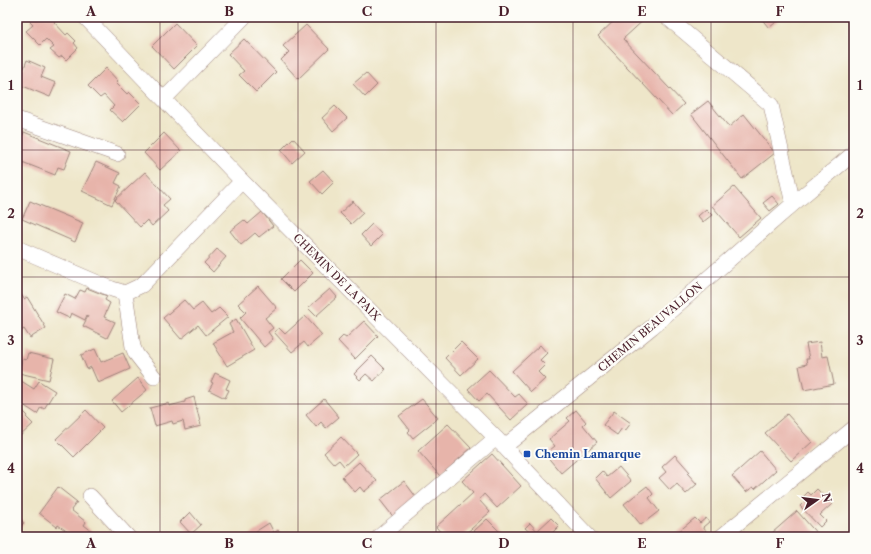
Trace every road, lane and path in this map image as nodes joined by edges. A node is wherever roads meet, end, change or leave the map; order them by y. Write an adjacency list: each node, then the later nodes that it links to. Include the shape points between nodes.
1 (85, 17): 4 (street, CHEMIN DE LA PAIX)
2 (244, 17): 4 (street)
3 (667, 17): 9 (street, via 771,105)
4 (164, 99): 8 (street, CHEMIN DE LA PAIX)
5 (17, 119): 7 (street)
6 (854, 153): 9 (street, CHEMIN BEAUVALLON)
7 (117, 154)
8 (242, 181): 11 (street, via 142,285); 14 (street, CHEMIN DE LA PAIX)
9 (793, 204): 14 (street, CHEMIN BEAUVALLON, via 652,327)
10 (17, 248): 11 (street)
11 (125, 293): 12 (street, via 133,347)
12 (154, 377)
13 (854, 428): 19 (street)
14 (500, 443): 17 (street); 18 (street, CHEMIN DE LA PAIX)
15 (90, 496): 16 (street)
16 (128, 537)
17 (379, 537)
18 (589, 537)
19 (721, 537)

